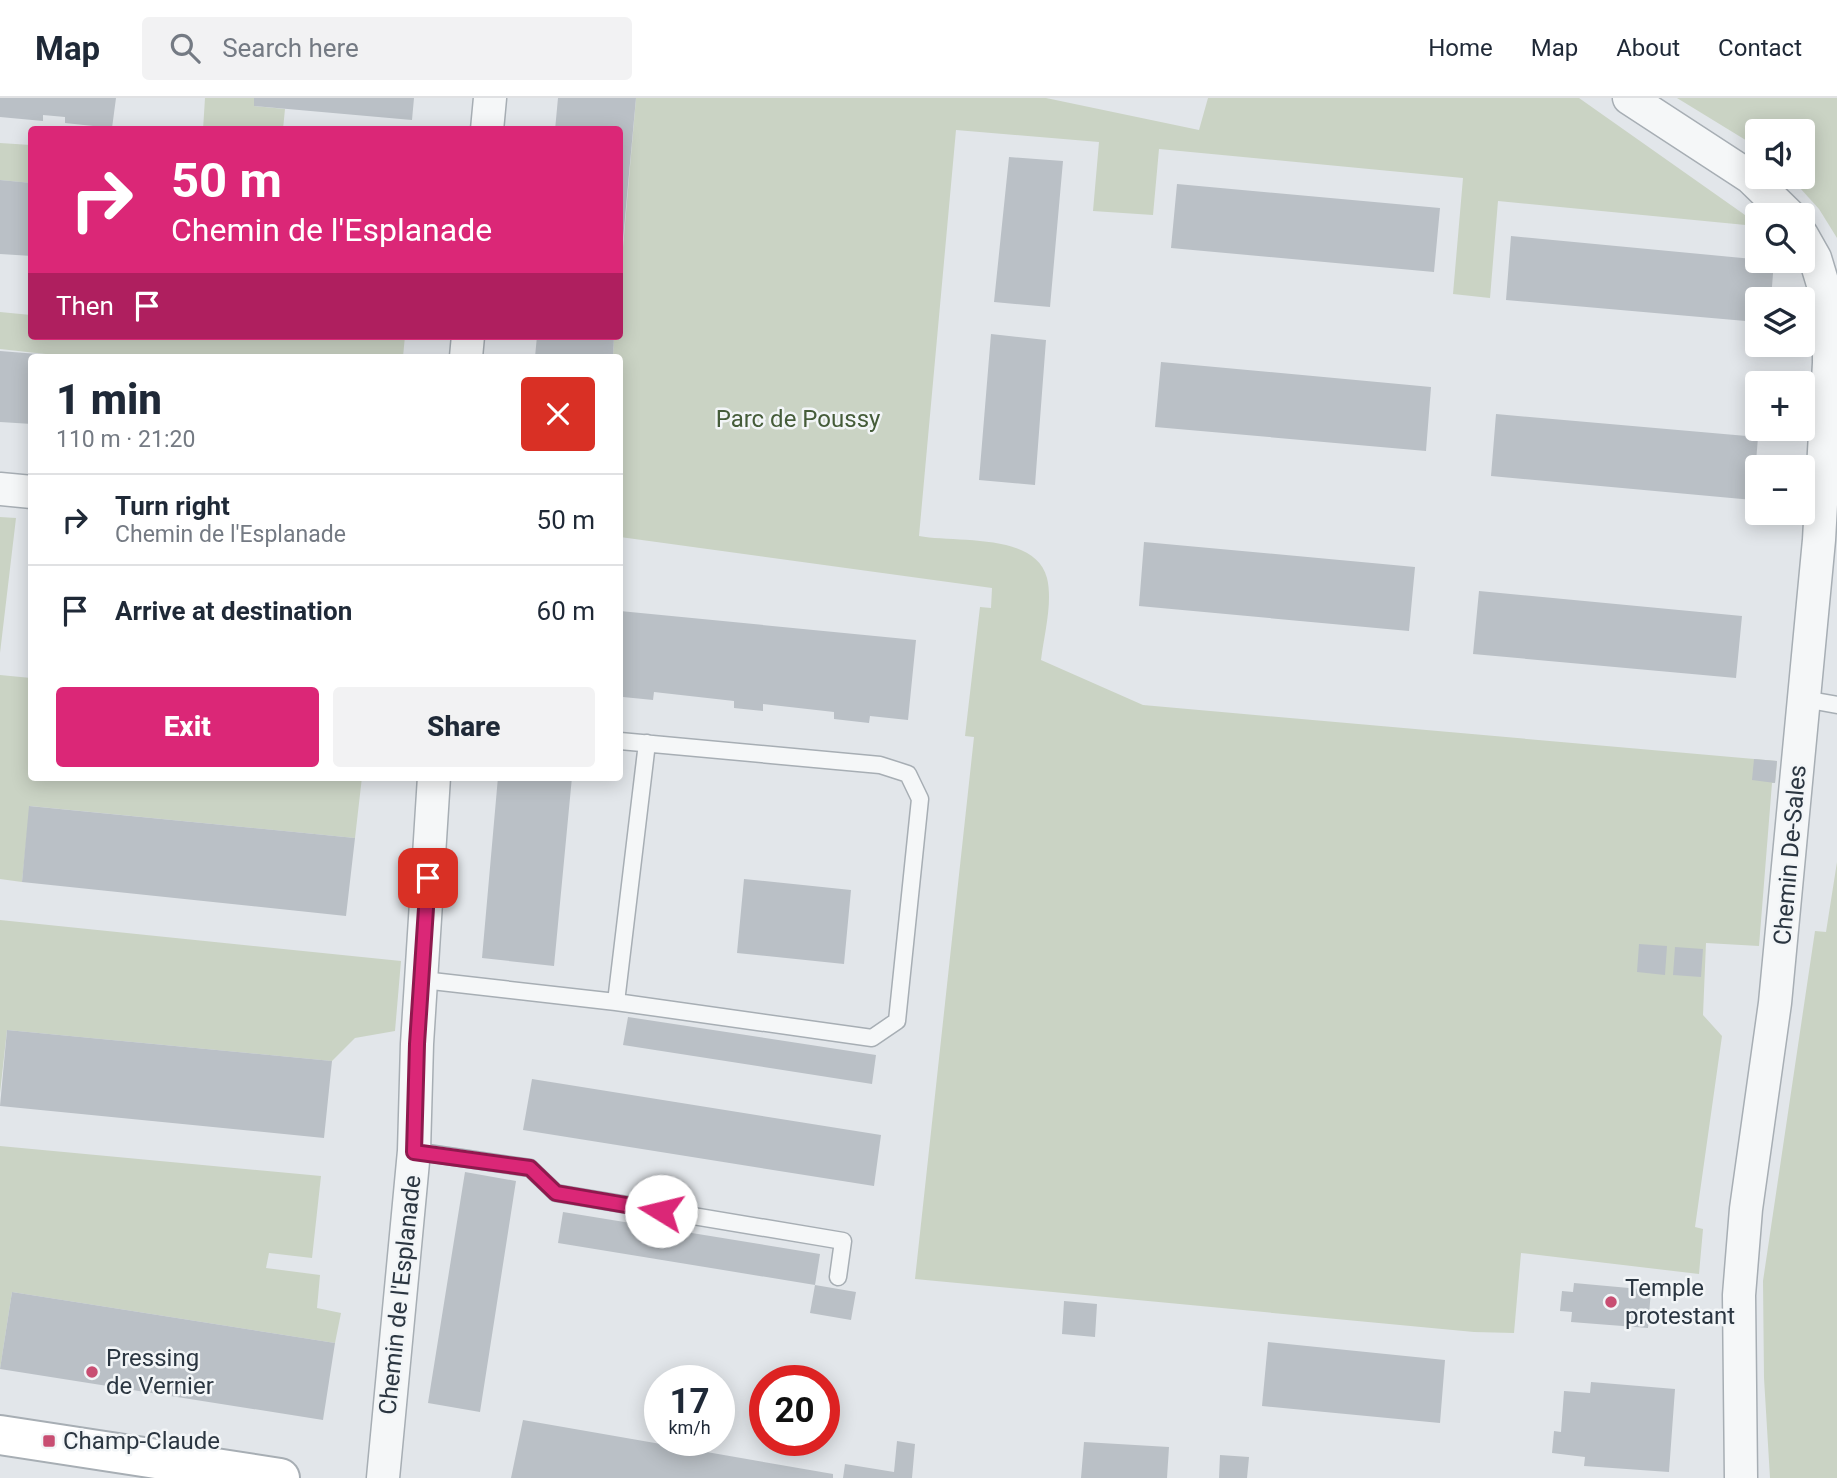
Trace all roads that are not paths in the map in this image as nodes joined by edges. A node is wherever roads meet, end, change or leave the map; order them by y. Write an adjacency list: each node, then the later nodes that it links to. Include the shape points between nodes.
1 (490, 98): 3 (street)
2 (1629, 98): 4 (street, via 1750,177)
3 (487, 126)
4 (1777, 203)
5 (1815, 258): 8 (street, Chemin De-Sales, via 1825,291 1830,340)
6 (0, 489): 7 (street)
7 (28, 492)
8 (1804, 699): 9 (lane); 20 (street, Chemin De-Sales, via 1776,1003 1746,1209 1739,1295)
9 (1837, 705)
10 (623, 740): 11 (lane)
11 (647, 743): 14 (lane); 14 (lane, via 880,765 908,774 920,799 897,1021 872,1038)
12 (434, 781): 13 (street, Chemin de l'Esplanade)
13 (423, 980): 14 (lane); 15 (street, Chemin de l'Esplanade)
14 (616, 1002)
15 (414, 1152): 16 (lane, via 530,1168 556,1193 843,1241); 19 (street, Chemin de l'Esplanade)
16 (838, 1277)
17 (0, 1435): 18 (street)
18 (280, 1478)
19 (383, 1478)
20 (1741, 1478)

